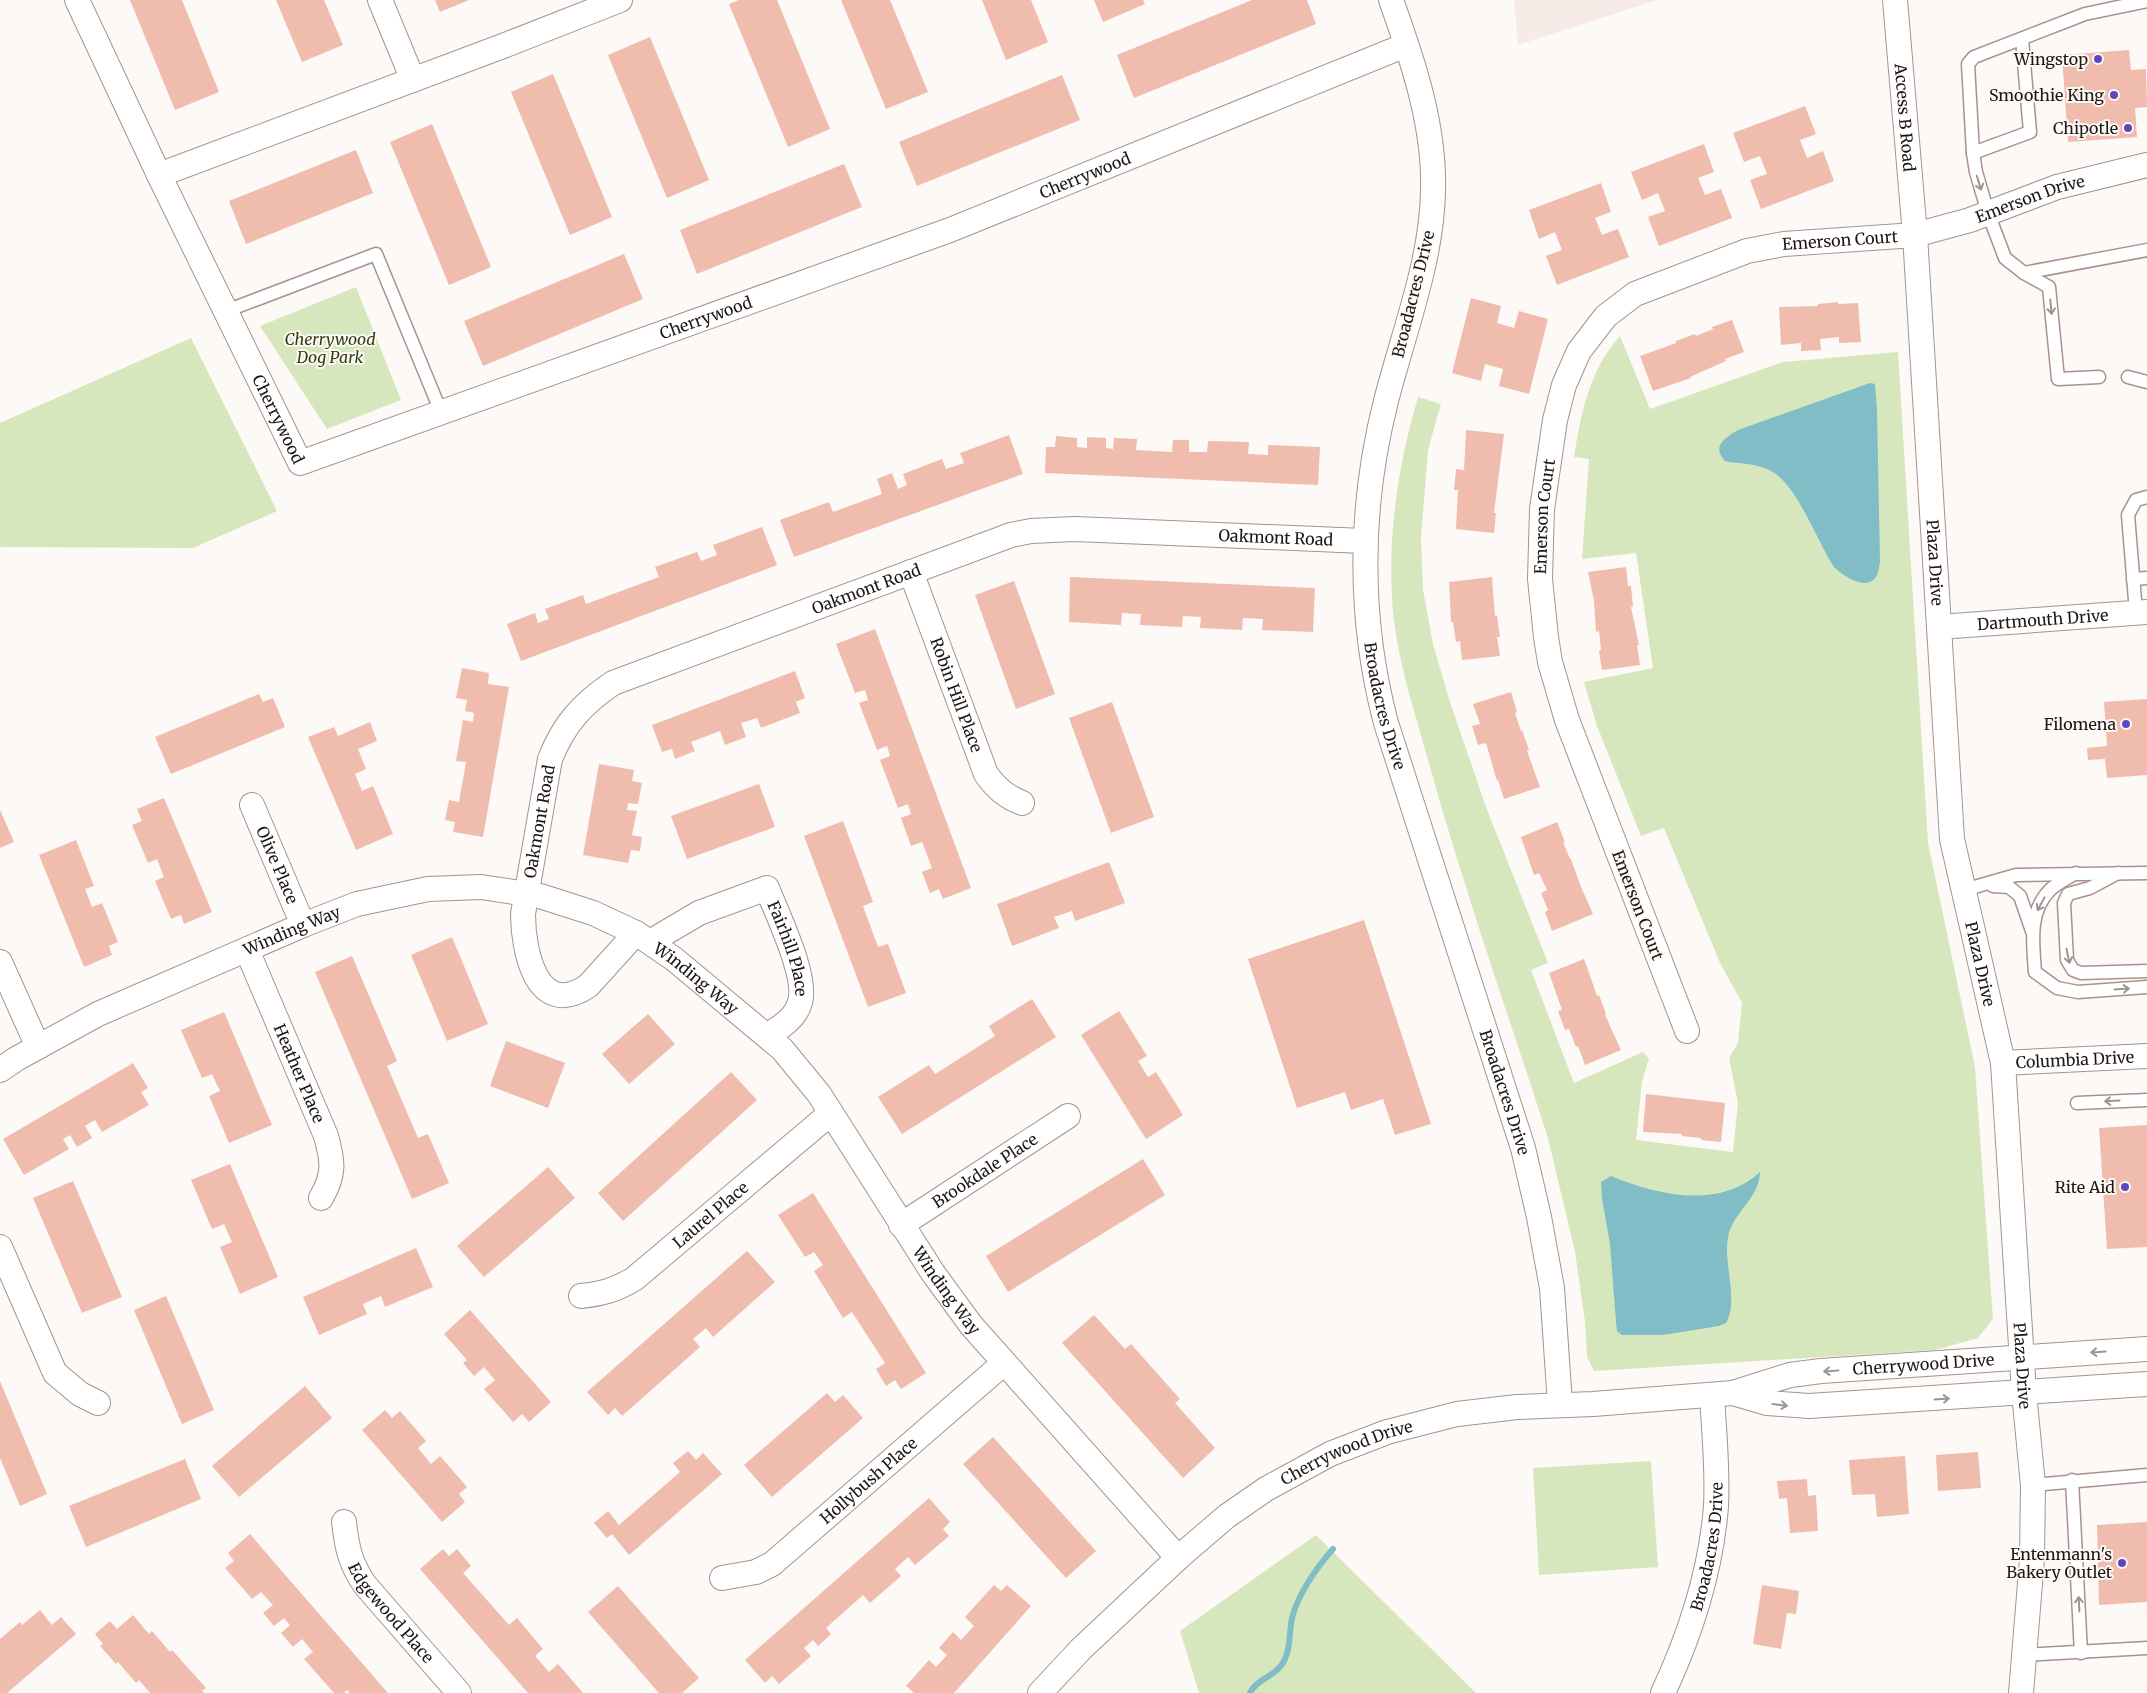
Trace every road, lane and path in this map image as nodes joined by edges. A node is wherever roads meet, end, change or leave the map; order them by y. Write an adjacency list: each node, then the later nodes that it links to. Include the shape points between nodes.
1 (77, 0): 12 (street, Cherrywood)
2 (380, 0): 9 (street)
3 (620, 0): 9 (street)
4 (1391, 0): 8 (street, Broadacres Drive)
5 (1895, 0): 14 (street, Access B Road)
6 (2147, 1): 7 (lane, via 2085,14)
7 (2022, 39): 10 (lane, via 1974,57 1968,64); 10 (lane, via 2030,132)
8 (1406, 45): 21 (street, Cherrywood, via 950,230); 23 (street, Broadacres Drive, via 1429,133 1433,166 1432,219 1379,432)
9 (413, 80): 12 (street)
10 (1973, 153): 13 (lane, one-way to 13)
11 (2147, 165): 13 (street, Emerson Drive, via 2057,187)
12 (159, 175): 17 (street, Cherrywood)
13 (1988, 213): 14 (street, Emerson Drive); 16 (lane, via 2005,258)
14 (1915, 235): 28 (street, Plaza Drive); 43 (street, Emerson Court, via 1766,246 1651,286 1622,303 1594,329 1579,351 1564,385 1549,450 1540,545 1550,662 1579,752)
15 (2147, 250): 16 (lane)
16 (2024, 273): 18 (lane, one-way to 18, via 2049,287 2058,379)
17 (226, 311): 21 (street, Cherrywood, via 300,462); 21 (lane, via 376,254)
18 (2099, 376)
19 (2128, 377): 20 (lane)
20 (2147, 382)
21 (441, 412)
22 (2147, 497): 26 (lane, via 2136,500 2128,515)
23 (1364, 541): 24 (street, Oakmont Road, via 1052,529 1011,534); 64 (street, Broadacres Drive, via 1367,611 1377,689 1523,1148 1552,1288)
24 (910, 572): 29 (street, Robin Hill Place, via 986,774 1007,797); 35 (street, Oakmont Road, via 630,675 596,694 569,722 550,759)
25 (2147, 578): 26 (lane)
26 (2133, 579): 27 (lane)
27 (2141, 612): 28 (street, Dartmouth Drive)
28 (1939, 628): 34 (street, Plaza Drive, via 1952,838)
29 (1022, 803)
30 (252, 805): 36 (street, Olive Place)
31 (2076, 873): 32 (lane); 34 (lane, via 2016,875); 37 (lane, one-way to 37, via 2051,888 2039,905)
32 (2118, 873): 33 (lane); 41 (lane, one-way to 41, via 2090,888 2068,894 2064,903 2067,960 2073,970 2081,974)
33 (2147, 873)
34 (1974, 888): 37 (lane, via 2009,887 2020,896); 47 (street, Plaza Drive)
35 (526, 893): 36 (street, Winding Way, via 481,888 428,889 358,904); 38 (street, Winding Way, via 574,906); 38 (street, Oakmont Road, via 523,926 527,952 540,982 553,993 569,995 588,986)
36 (303, 924): 39 (street, Winding Way)
37 (2032, 932): 42 (lane, one-way to 42, via 2035,972 2057,988 2078,992)
38 (643, 937): 44 (street, Winding Way); 44 (street, Fairhill Place, via 767,888 798,968 802,994 795,1013)
39 (247, 950): 45 (street, Winding Way, via 98,1014); 53 (street, Heather Place, via 332,1154 329,1184)
40 (0, 962): 45 (street)
41 (2147, 971)
42 (2147, 987)
43 (1687, 1032)
44 (768, 1035): 51 (street, Winding Way, via 806,1077)
45 (38, 1047): 48 (street, Winding Way)
46 (2147, 1056): 47 (street, Columbia Drive)
47 (2003, 1063): 58 (street, Plaza Drive)
48 (0, 1070)
49 (2147, 1100): 50 (lane, one-way to 50)
50 (2078, 1103)
51 (831, 1113): 54 (street, Winding Way); 56 (street, Laurel Place, via 634,1279 603,1294)
52 (1068, 1116): 54 (street, Brookdale Place)
53 (322, 1198)
54 (900, 1225): 59 (street, Winding Way)
55 (0, 1247): 63 (street, via 55,1372 80,1394)
56 (581, 1296)
57 (2147, 1349): 58 (street, Cherrywood Drive, one-way to 58)
58 (2023, 1358): 61 (street, Cherrywood Drive, one-way to 61, via 1821,1371 1790,1375); 62 (street, Plaza Drive)
59 (1004, 1364): 69 (street, Winding Way); 70 (street, Hollybush Place, via 772,1564 756,1572)
60 (2147, 1384): 62 (street, Cherrywood Drive)
61 (1722, 1394): 62 (street, Cherrywood Drive, one-way to 62, via 1768,1403 1809,1406); 64 (street, Cherrywood Drive); 76 (street, Broadacres Drive, via 1711,1543 1697,1610)
62 (2024, 1394): 67 (street, Plaza Drive)
63 (98, 1403)
64 (1560, 1404): 69 (street, Cherrywood Drive, via 1482,1410 1432,1418 1338,1451 1266,1488)
65 (2147, 1475): 66 (lane)
66 (2072, 1480): 67 (lane); 72 (lane, one-way to 66)
67 (2033, 1485): 73 (street, Plaza Drive, via 2032,1559)
68 (344, 1522): 74 (street, Edgewood Place, via 346,1547 353,1567 365,1585)
69 (1178, 1558): 75 (street, Cherrywood Drive, via 1081,1649)
70 (722, 1578)
71 (2147, 1648): 72 (lane)
72 (2081, 1653): 73 (lane)
73 (2024, 1655): 77 (street, Plaza Drive)
74 (459, 1693)
75 (1040, 1693)
76 (1663, 1693)
77 (2021, 1693)

